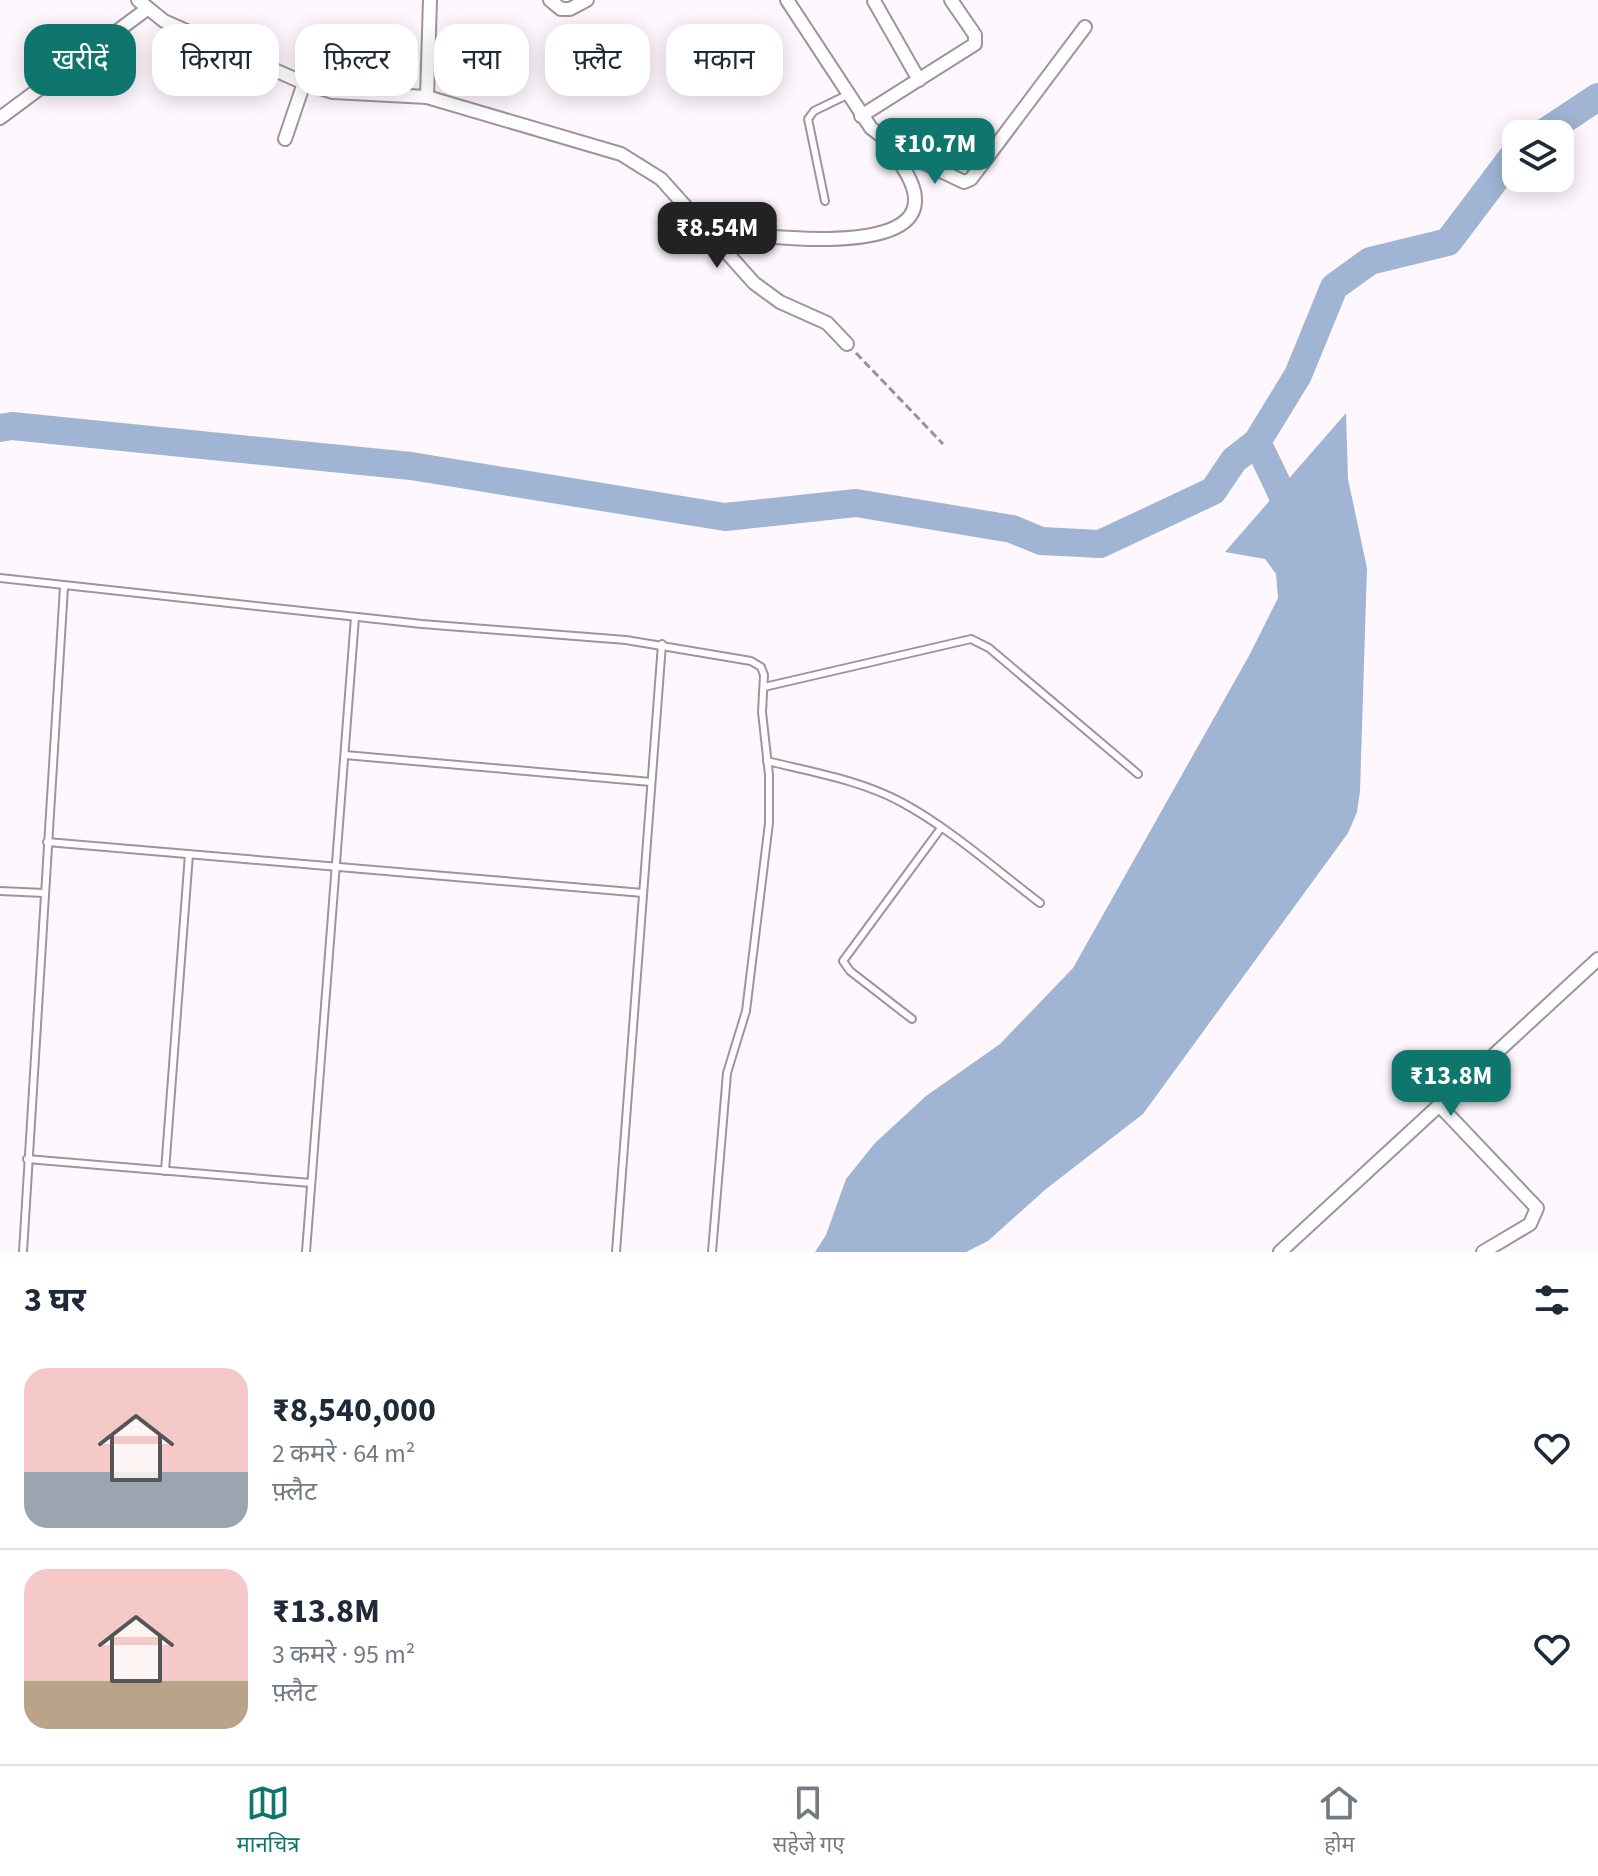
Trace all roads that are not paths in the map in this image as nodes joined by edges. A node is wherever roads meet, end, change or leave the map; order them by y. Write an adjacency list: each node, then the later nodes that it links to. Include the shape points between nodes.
1 (430, 0): 14 (street)
2 (550, 0): 3 (street, via 561,9)
3 (587, 0)
4 (787, 0): 11 (street)
5 (951, 0): 10 (street, via 977,39)
6 (874, 1): 10 (street)
7 (142, 5): 9 (street, via 174,26); 16 (street)
8 (1085, 27): 18 (street, via 968,182)
9 (295, 79)
10 (919, 80): 15 (street)
11 (847, 95): 15 (street); 19 (lane, via 808,119)
12 (300, 96): 17 (street)
13 (408, 96): 14 (street)
14 (427, 97): 20 (street, via 621,154 661,179)
15 (861, 116): 18 (street)
16 (0, 118)
17 (285, 139)
18 (888, 142): 20 (street, via 916,198 914,208 894,230 862,237 803,237)
19 (825, 201)
20 (704, 229): 21 (street, via 754,283 780,302 827,323)
21 (847, 344)
22 (0, 578): 23 (lane)
23 (64, 587): 24 (lane); 32 (lane)
24 (355, 617): 25 (lane); 27 (lane)
25 (662, 644): 26 (lane, via 756,663 763,671); 30 (lane)
26 (764, 687): 28 (lane); 29 (lane, via 971,639 989,648)
27 (345, 755): 30 (lane); 34 (lane)
28 (767, 761): 31 (lane, via 863,786); 48 (lane, via 769,823 746,1011 727,1073)
29 (1138, 774)
30 (651, 782): 37 (lane)
31 (941, 828): 38 (lane); 40 (lane, via 843,961)
32 (47, 842): 33 (lane); 36 (lane)
33 (189, 854): 34 (lane); 43 (lane)
34 (336, 865): 37 (lane); 44 (lane)
35 (0, 891): 36 (lane)
36 (44, 893): 42 (lane)
37 (643, 893): 47 (lane)
38 (1040, 903)
39 (1598, 959): 41 (street)
40 (912, 1019)
41 (1439, 1105): 49 (street); 50 (street, via 1537,1208 1530,1224)
42 (27, 1159): 43 (lane); 45 (lane)
43 (165, 1171): 44 (lane)
44 (311, 1183): 46 (lane)
45 (23, 1252)
46 (306, 1252)
47 (616, 1252)
48 (712, 1252)
49 (1280, 1252)
50 (1483, 1252)

